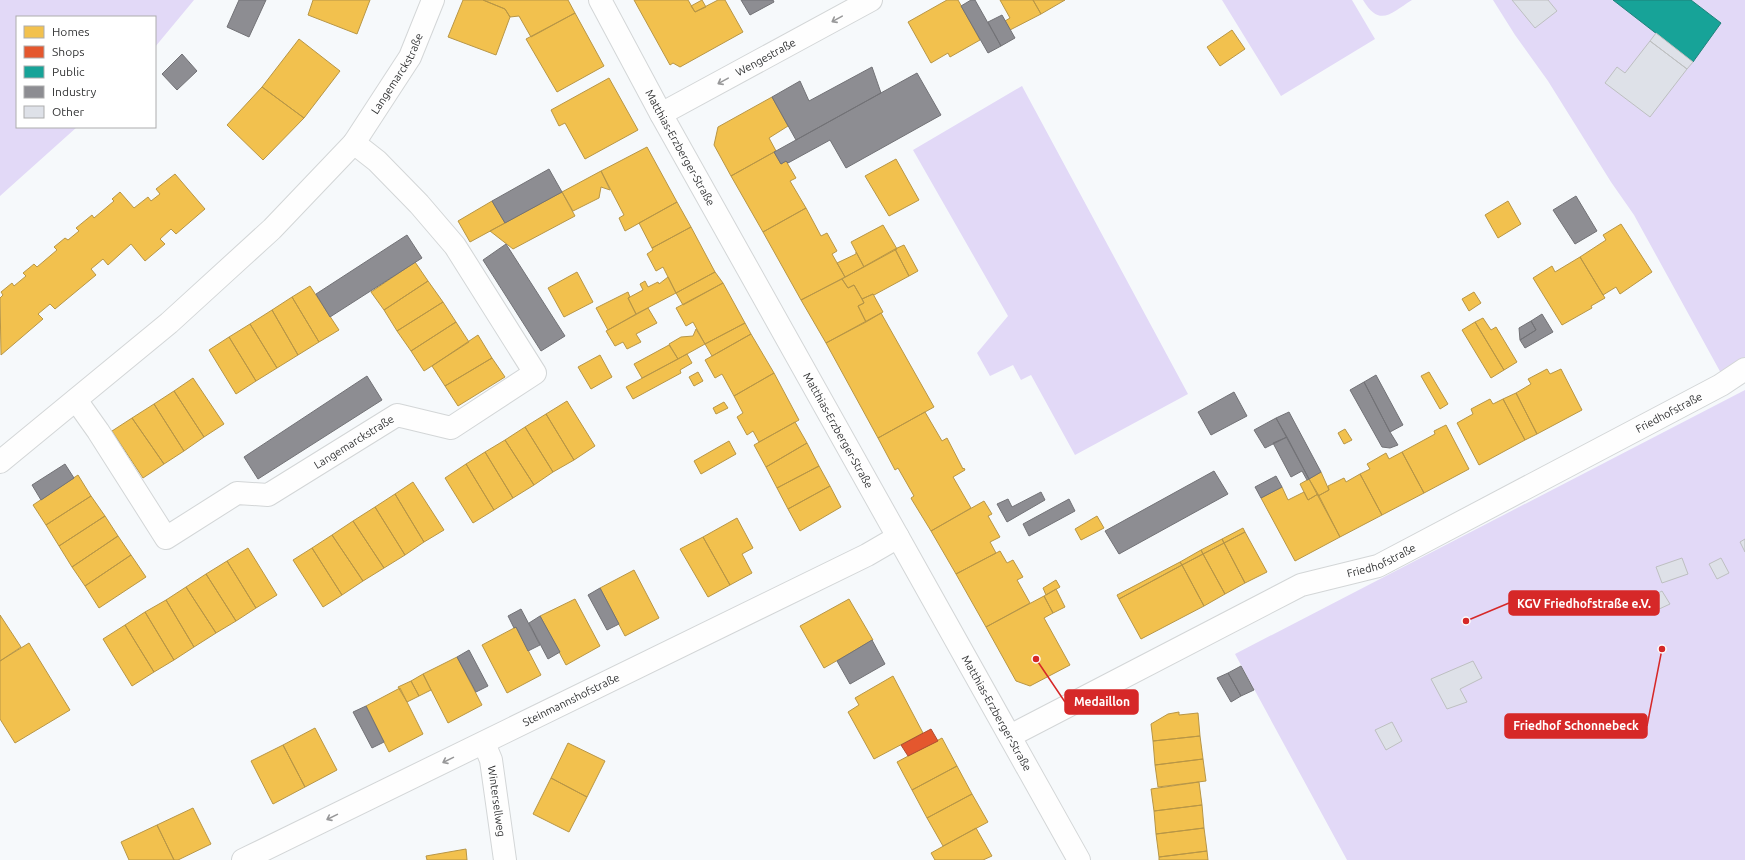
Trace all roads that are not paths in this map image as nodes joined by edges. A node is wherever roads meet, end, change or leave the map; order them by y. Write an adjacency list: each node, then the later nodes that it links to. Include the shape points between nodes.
1 (433, 0): 5 (street, Langemarckstraße, via 410,57)
2 (600, 0): 4 (street, Matthias-Erzberger-Straße)
3 (871, 0): 4 (street, Wengestraße, one-way to 4)
4 (661, 114): 9 (street, Matthias-Erzberger-Straße)
5 (354, 143): 7 (street, Langemarckstraße, via 272,229 169,322); 7 (street, Langemarckstraße, via 377,161 455,246 534,373 450,428 397,415 268,495 237,493 166,538)
6 (1745, 369): 10 (street, Friedhofstraße, via 1721,385 1378,566 1302,586)
7 (76, 400): 8 (street, Langemarckstraße)
8 (0, 462)
9 (898, 537): 10 (street, Matthias-Erzberger-Straße); 11 (street, Steinmannshofstraße, via 867,555)
10 (1010, 736): 14 (street, Matthias-Erzberger-Straße)
11 (484, 743): 12 (street, Steinmannshofstraße, one-way to 12); 13 (street, Wintersellweg, via 491,760)
12 (243, 860)
13 (505, 860)
14 (1079, 860)

